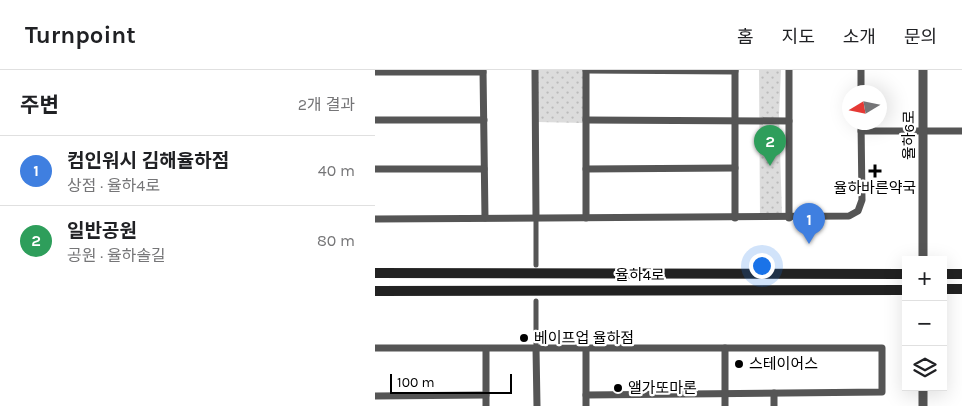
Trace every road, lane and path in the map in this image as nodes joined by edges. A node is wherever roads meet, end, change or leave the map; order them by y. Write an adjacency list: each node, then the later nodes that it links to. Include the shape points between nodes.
1 (535, 70): 23 (street)
2 (587, 70): 3 (street); 12 (street)
3 (735, 70): 13 (street)
4 (789, 70): 14 (street)
5 (861, 70): 9 (street)
6 (923, 70): 17 (street, 율하6로)
7 (483, 71): 8 (street); 11 (street)
8 (375, 72)
9 (861, 85)
10 (375, 120): 11 (street)
11 (484, 120): 21 (street)
12 (586, 120): 13 (street); 18 (street)
13 (735, 120): 14 (street); 19 (street)
14 (789, 121): 26 (street)
15 (861, 131): 17 (street); 26 (street, via 862,200 858,211 844,217)
16 (962, 131): 17 (street)
17 (923, 132): 28 (street, 율하6로)
18 (586, 168): 19 (street); 24 (street)
19 (735, 168): 25 (street)
20 (375, 169): 21 (street)
21 (484, 169): 22 (street)
22 (485, 218): 23 (street); 27 (street)
23 (535, 218): 24 (street); 29 (street)
24 (586, 218): 25 (street)
25 (735, 218): 26 (street)
26 (789, 218)
27 (375, 219)
28 (923, 256)
29 (536, 265)
30 (375, 273): 31 (main road, 율하4로)
31 (902, 274)
32 (947, 274): 33 (main road)
33 (962, 274)
34 (375, 290): 35 (main road, 율하4로)
35 (902, 290)
36 (947, 290): 37 (main road)
37 (962, 290)
38 (536, 301): 40 (street)
39 (375, 348): 43 (street)
40 (536, 348): 41 (street); 43 (street); 51 (street)
41 (586, 348): 42 (street); 48 (street)
42 (725, 348): 45 (street, via 882,348 882,392); 46 (street)
43 (486, 349): 47 (street)
44 (923, 391): 55 (street)
45 (774, 393): 46 (street); 54 (street)
46 (725, 394): 48 (street); 53 (street)
47 (486, 395): 49 (street); 50 (street)
48 (586, 395): 52 (street)
49 (375, 396)
50 (486, 406)
51 (537, 406)
52 (586, 406)
53 (725, 406)
54 (774, 406)
55 (923, 406)

